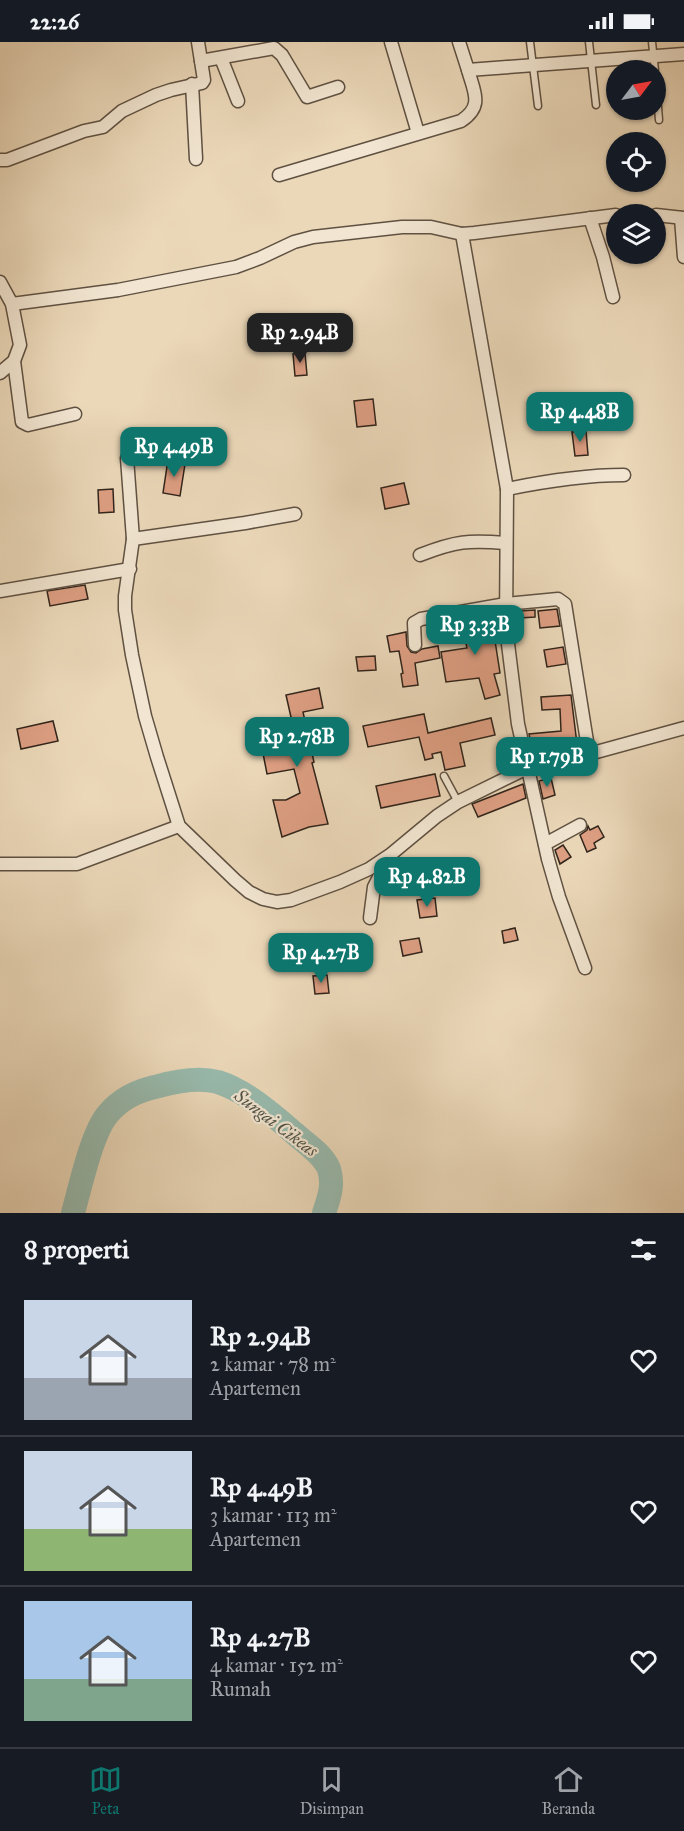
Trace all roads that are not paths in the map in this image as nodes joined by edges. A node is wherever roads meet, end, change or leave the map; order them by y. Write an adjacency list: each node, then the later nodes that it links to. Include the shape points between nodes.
1 (198, 42): 11 (street)
2 (391, 42): 20 (street)
3 (459, 42): 14 (street)
4 (530, 42): 13 (lane)
5 (589, 42): 12 (lane)
6 (652, 42): 8 (lane)
7 (684, 54): 8 (street)
8 (653, 56): 10 (lane); 12 (street)
9 (221, 58): 11 (street); 16 (street, via 274,48 282,54 307,97); 17 (street)
10 (654, 60)
11 (201, 61): 15 (street, via 204,80)
12 (591, 61): 13 (street); 18 (lane)
13 (532, 65): 14 (street); 19 (lane)
14 (468, 70): 20 (street, via 476,96 476,107 470,115)
15 (192, 84): 21 (street); 22 (street, via 122,111 103,127)
16 (338, 87)
17 (238, 101)
18 (596, 105)
19 (538, 106)
20 (418, 133): 23 (street)
21 (196, 159)
22 (0, 160)
23 (279, 175)
24 (606, 216): 26 (street)
25 (666, 216): 27 (street)
26 (590, 218): 28 (street); 31 (street)
27 (682, 218): 29 (street)
28 (462, 234): 32 (street, via 431,227 402,227 303,239 236,267 118,290); 38 (street)
29 (684, 257)
30 (0, 282): 32 (street)
31 (613, 297)
32 (12, 304): 33 (street, via 20,345)
33 (14, 361): 34 (street); 35 (street, via 22,422 28,425)
34 (0, 373)
35 (75, 414)
36 (127, 458): 40 (street)
37 (624, 475): 38 (street, via 567,478)
38 (507, 489): 41 (street)
39 (295, 514): 40 (street)
40 (133, 539): 43 (street)
41 (506, 543): 42 (street, via 459,542); 45 (street)
42 (420, 555)
43 (129, 569): 44 (street); 53 (street, via 125,610 132,656 145,716)
44 (0, 591)
45 (506, 604): 46 (street, via 417,621 413,628); 48 (street, via 558,599 565,604); 49 (street, via 511,675)
46 (415, 645)
47 (684, 728): 48 (street)
48 (589, 754): 49 (street)
49 (527, 768): 51 (street); 54 (street)
50 (444, 776): 51 (lane)
51 (458, 802): 55 (street)
52 (580, 825): 54 (street)
53 (179, 826): 55 (street, via 249,892 277,902 340,882); 56 (street, via 77,864)
54 (545, 844): 58 (street)
55 (390, 855): 57 (street, via 374,886)
56 (0, 864)
57 (370, 918)
58 (585, 968)

